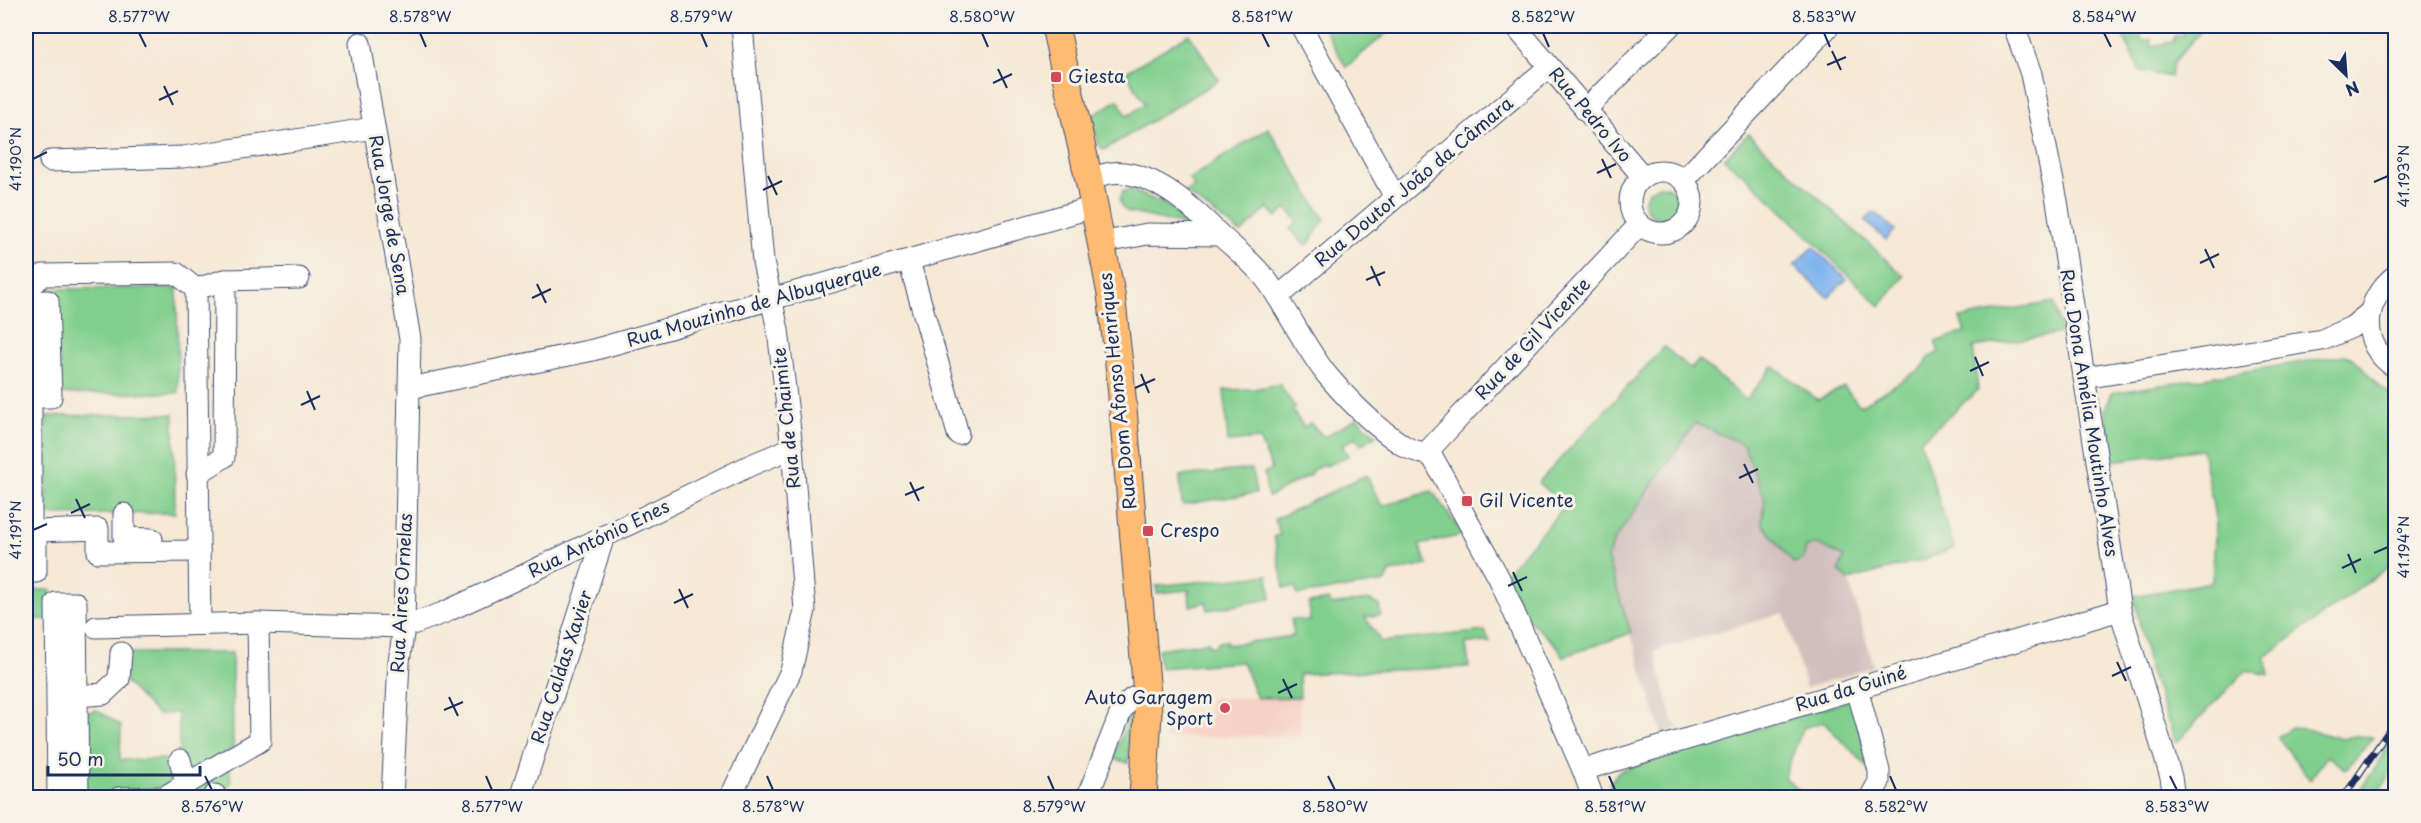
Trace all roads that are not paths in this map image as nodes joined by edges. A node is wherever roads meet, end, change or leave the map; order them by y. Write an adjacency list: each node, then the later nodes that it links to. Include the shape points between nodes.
1 (742, 26): 28 (street, Rua de Chaimite, via 763,262)
2 (1055, 26): 14 (main road, Rua Dom Afonso Henriques)
3 (1301, 26): 16 (street)
4 (1515, 26): 9 (street, Rua Pedro Ivo)
5 (1670, 26): 10 (street)
6 (1829, 26): 15 (street)
7 (2014, 26): 33 (street, Rua Dona Amélia Moutinho Alves, via 2025,50 2036,95)
8 (360, 43): 11 (street, Rua Jorge de Sena)
9 (1549, 67): 10 (street, Rua Pedro Ivo); 16 (street, Rua Doutor João da Câmara)
10 (1585, 110): 13 (street, Rua Pedro Ivo)
11 (374, 128): 12 (street, via 183,157); 34 (street, Rua Jorge de Sena, via 410,339)
12 (50, 161)
13 (1642, 177): 15 (street, via 1659,171); 18 (street, via 1629,200)
14 (1089, 180): 17 (main road, Rua Dom Afonso Henriques); 19 (street, via 1112,172 1136,176 1188,204)
15 (1684, 180): 18 (street, via 1693,198 1684,225 1666,234 1647,231)
16 (1395, 197): 27 (street, Rua Doutor João da Câmara)
17 (1094, 207): 20 (main road, Rua Dom Afonso Henriques); 21 (street, Rua Mouzinho de Albuquerque)
18 (1639, 225): 37 (street, Rua de Gil Vicente)
19 (1220, 235): 20 (street, via 1147,234); 27 (street, via 1252,263)
20 (1101, 243): 54 (main road, Rua Dom Afonso Henriques, via 1120,374)
21 (909, 261): 28 (street, Rua Mouzinho de Albuquerque); 35 (street)
22 (2396, 275): 29 (street, via 2383,285)
23 (298, 278): 24 (street)
24 (225, 280): 25 (street); 38 (street, via 224,457)
25 (196, 289): 26 (street, via 176,273 43,275); 38 (street)
26 (29, 291): 40 (street, via 31,524)
27 (1278, 297): 37 (street, via 1327,375 1385,433 1409,449)
28 (773, 299): 34 (street, Rua Mouzinho de Albuquerque, via 593,351); 36 (street, Rua de Chaimite)
29 (2369, 313): 30 (street, via 2352,327); 31 (street)
30 (2322, 340): 31 (street); 33 (street)
31 (2376, 349): 32 (street)
32 (2396, 368)
33 (2090, 377): 47 (street, Rua Dona Amélia Moutinho Alves)
34 (410, 388): 51 (street, Rua Aires Ornelas)
35 (958, 434)
36 (792, 448): 41 (street, Rua António Enes); 65 (street, Rua de Chaimite, via 805,610 791,671)
37 (1426, 453): 57 (street, via 1438,466 1499,578)
38 (197, 474): 44 (street)
39 (124, 514): 42 (street)
40 (36, 531): 43 (street, via 98,529); 46 (street, via 36,572)
41 (604, 536): 51 (street, Rua António Enes, via 473,599); 64 (street, Rua Caldas Xavier)
42 (124, 538): 43 (street); 45 (street, via 157,539)
43 (98, 540): 45 (street, via 98,552)
44 (199, 551): 45 (street); 49 (street)
45 (158, 552)
46 (26, 572)
47 (2120, 610): 53 (street, Rua da Guiné); 70 (street, Rua Dona Amélia Moutinho Alves)
48 (258, 623): 49 (street); 51 (street); 58 (street, via 260,741)
49 (200, 624): 50 (street)
50 (96, 627)
51 (404, 627): 63 (street, Rua Aires Ornelas)
52 (121, 653): 55 (street, via 119,679 103,694)
53 (1857, 687): 57 (street, Rua da Guiné); 69 (street, via 1880,771)
54 (1147, 694): 66 (street, via 1127,701 1120,712); 67 (main road, Rua Dom Afonso Henriques)
55 (77, 696): 60 (street, via 76,603 56,603); 61 (street)
56 (180, 760): 58 (street)
57 (1583, 770): 68 (street)
58 (189, 782): 59 (street)
59 (164, 797): 62 (street)
60 (58, 798)
61 (78, 798)
62 (119, 798)
63 (392, 798)
64 (520, 798)
65 (730, 798)
66 (1088, 798)
67 (1143, 798)
68 (1593, 798)
69 (1870, 798)
70 (2174, 798)

